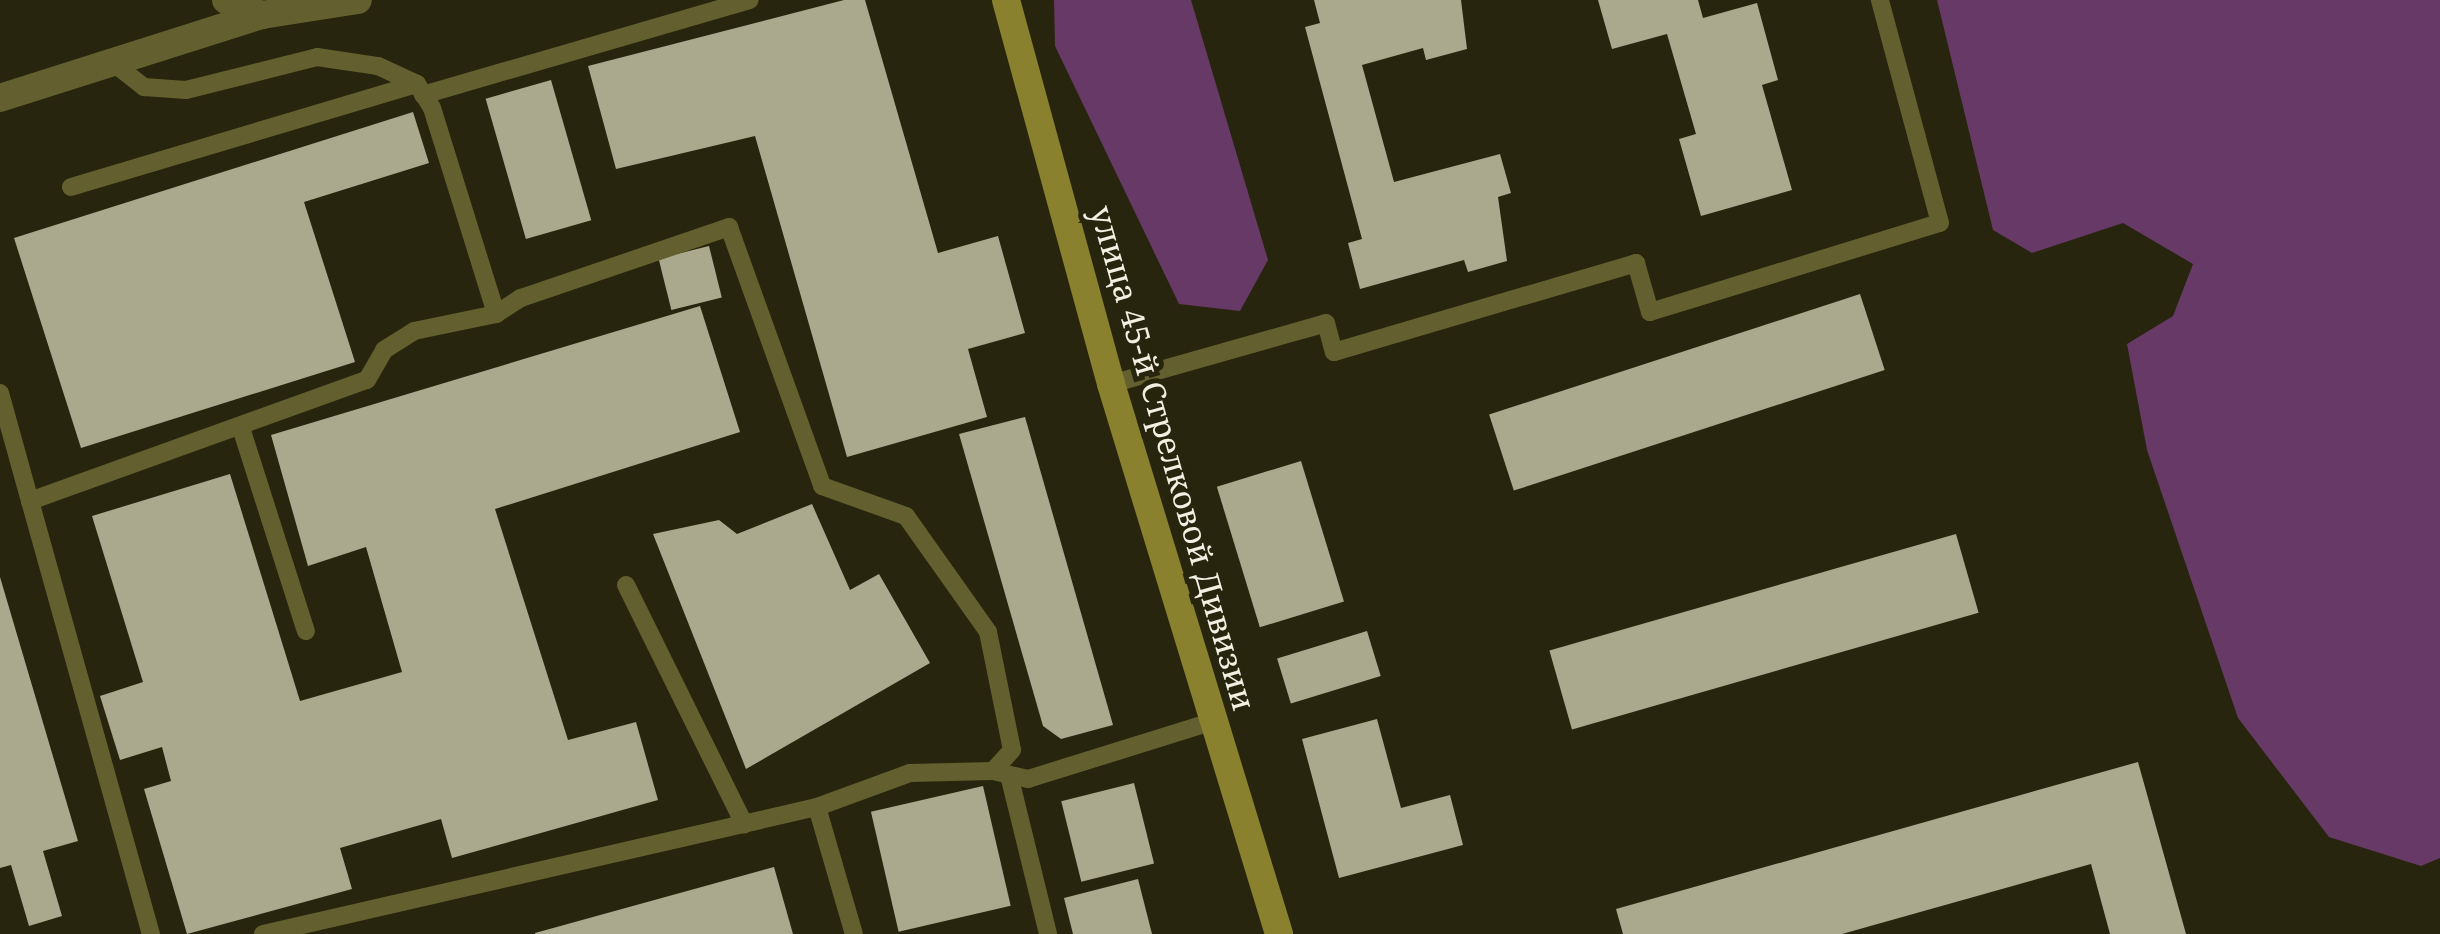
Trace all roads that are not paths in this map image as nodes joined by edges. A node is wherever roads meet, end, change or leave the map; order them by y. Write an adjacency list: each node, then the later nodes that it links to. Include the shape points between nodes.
1 (226, 0): 6 (street)
2 (358, 0): 6 (street)
3 (749, 0): 8 (lane)
4 (1006, 0): 12 (main road, улица 45-й Стрелковой Дивизии)
5 (1880, 0): 12 (lane, via 1940,223 1650,312 1636,263 1334,352 1326,322)
6 (262, 15): 7 (street)
7 (112, 62): 8 (lane, via 144,86 186,90 317,57 378,66); 9 (street)
8 (420, 90): 10 (lane); 11 (lane)
9 (0, 98)
10 (72, 186)
11 (496, 314): 14 (lane, via 414,331 384,350 367,380); 19 (lane, via 521,298 729,226 822,486 906,516 988,632 1012,750)
12 (1111, 384): 18 (main road, улица 45-й Стрелковой Дивизии)
13 (0, 393): 15 (lane)
14 (242, 431): 15 (lane); 17 (lane)
15 (30, 501): 22 (lane)
16 (626, 585): 21 (lane)
17 (306, 631)
18 (1214, 721): 19 (lane, via 1028,779); 26 (main road, улица 45-й Стрелковой Дивизии)
19 (1001, 773): 20 (lane, via 910,773); 25 (lane)
20 (817, 807): 21 (lane); 24 (lane)
21 (744, 824): 23 (lane)
22 (151, 934)
23 (263, 934)
24 (854, 934)
25 (1048, 934)
26 (1279, 934)

